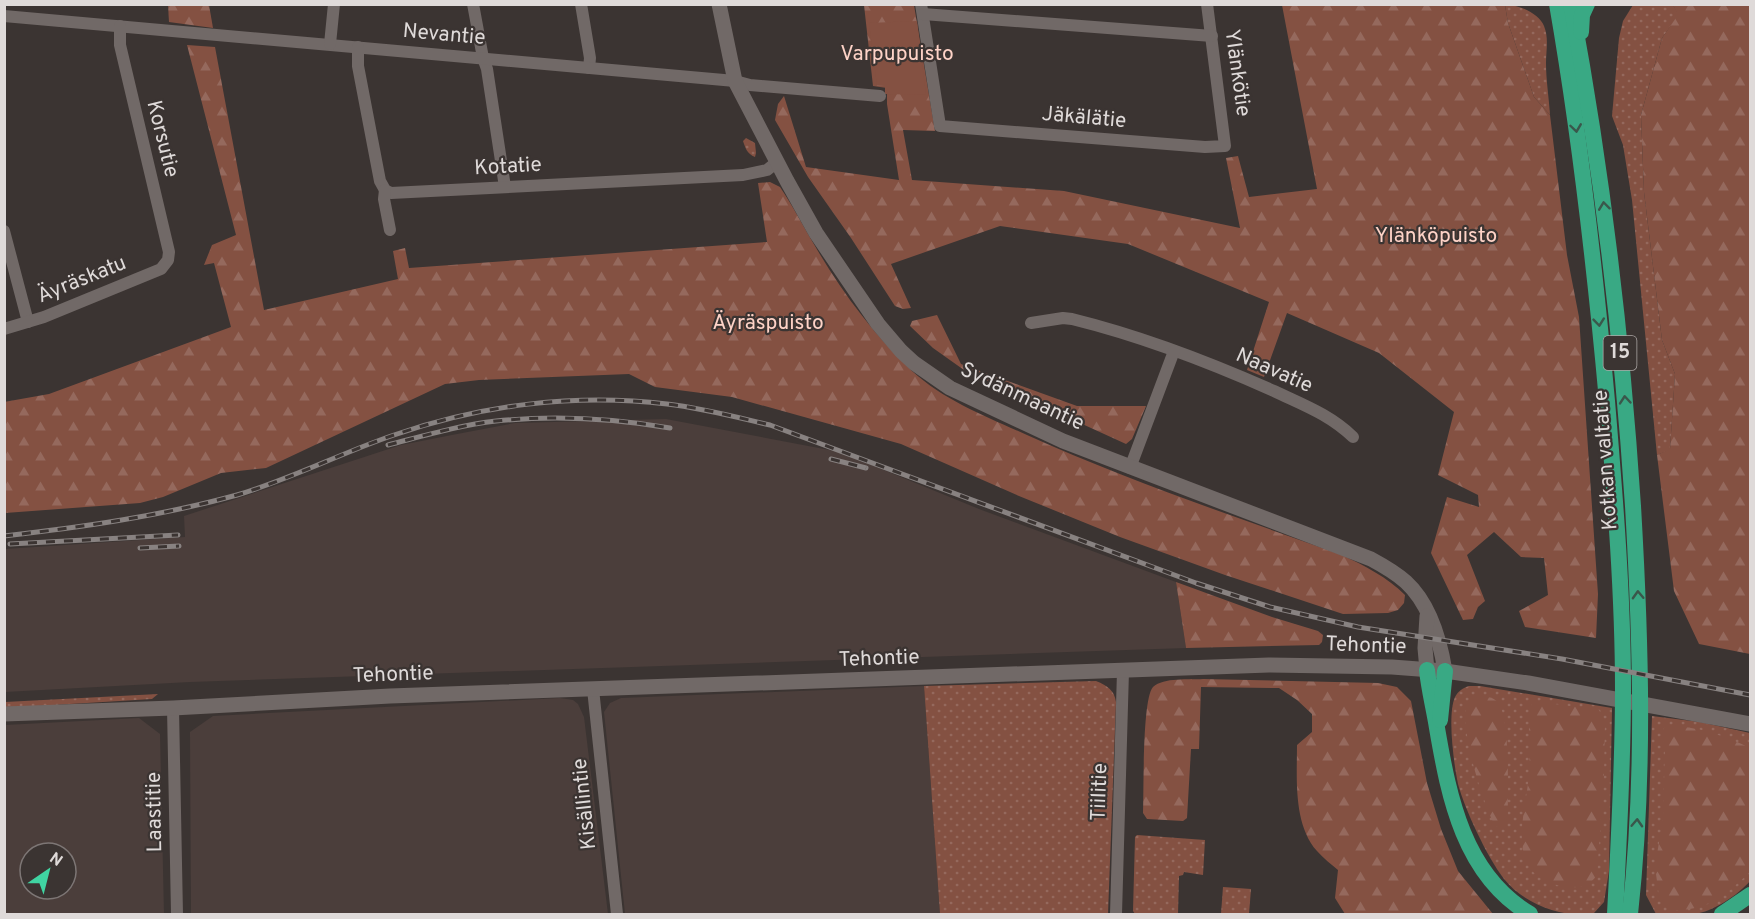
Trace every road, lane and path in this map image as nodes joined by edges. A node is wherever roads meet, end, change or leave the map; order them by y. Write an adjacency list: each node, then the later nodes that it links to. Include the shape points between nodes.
1 (334, 4): 14 (street)
2 (473, 4): 17 (street)
3 (581, 4): 18 (street)
4 (718, 4): 20 (street, Sydänmaantie)
5 (1207, 4): 13 (street, Ylänkötie)
6 (1548, 4): 19 (highway)
7 (1557, 4): 19 (highway, Kotkan valtatie / 15)
8 (1571, 4): 16 (highway, Kotkan valtatie / 15)
9 (1587, 4): 16 (highway, via 1580,25)
10 (922, 9): 13 (street); 22 (street, Jäkälätie, via 940,126)
11 (4, 16): 12 (street, Nevantie)
12 (120, 27): 14 (street, Nevantie); 28 (street, Korsutie, via 120,45)
13 (1212, 36): 22 (street, Ylänkötie)
14 (330, 44): 15 (street, Nevantie)
15 (358, 47): 17 (street, Nevantie); 25 (street, via 373,149)
16 (1581, 54): 45 (highway, Kotkan valtatie / 15, one-way to 16, via 1642,693 1633,504 1621,361)
17 (483, 58): 18 (street, Nevantie); 24 (street)
18 (590, 68): 20 (street, Nevantie)
19 (1567, 70): 44 (highway, Kotkan valtatie / 15, one-way to 44, via 1604,367 1614,496 1622,653)
20 (735, 81): 21 (street, Nevantie); 23 (street, Sydänmaantie)
21 (880, 96)
22 (1225, 146)
23 (777, 162): 24 (street, Kotatie, via 767,170 742,175); 34 (street, Sydänmaantie, via 816,233 878,324 908,357 959,393)
24 (505, 187): 25 (street, Kotatie, via 398,193)
25 (385, 190): 26 (street)
26 (390, 230)
27 (4, 231): 29 (street)
28 (168, 260): 29 (street, Äyräskatu, via 161,269)
29 (28, 322): 31 (street, Äyräskatu)
30 (1031, 323): 32 (street, Naavatie, via 1072,319)
31 (4, 329)
32 (1174, 351): 33 (street, Naavatie, via 1311,408 1337,422); 34 (street)
33 (1353, 437)
34 (1130, 468): 35 (street, Sydänmaantie, via 1371,559 1408,584)
35 (1427, 613): 36 (street); 38 (street, Sydänmaantie, via 1440,640)
36 (1427, 670): 37 (street, Tehontie, via 1269,665); 38 (street, Tehontie); 43 (highway)
37 (1123, 671): 39 (street, Tehontie); 49 (street, Tiilitie)
38 (1445, 671): 42 (street, Tehontie); 43 (highway)
39 (593, 689): 40 (street, Tehontie); 48 (street, Kisällintie)
40 (173, 708): 41 (street, Tehontie); 47 (street, Laastitie)
41 (4, 714)
42 (1750, 724)
43 (1440, 742): 50 (highway, via 1452,805 1474,856 1494,884)
44 (1616, 874): 51 (highway); 52 (highway, Kotkan valtatie / 15)
45 (1634, 881): 53 (highway, Kotkan valtatie / 15); 54 (highway)
46 (1750, 895): 55 (highway)
47 (177, 915)
48 (617, 915)
49 (1116, 915)
50 (1530, 915)
51 (1604, 915)
52 (1615, 915)
53 (1629, 915)
54 (1639, 915)
55 (1722, 915)

